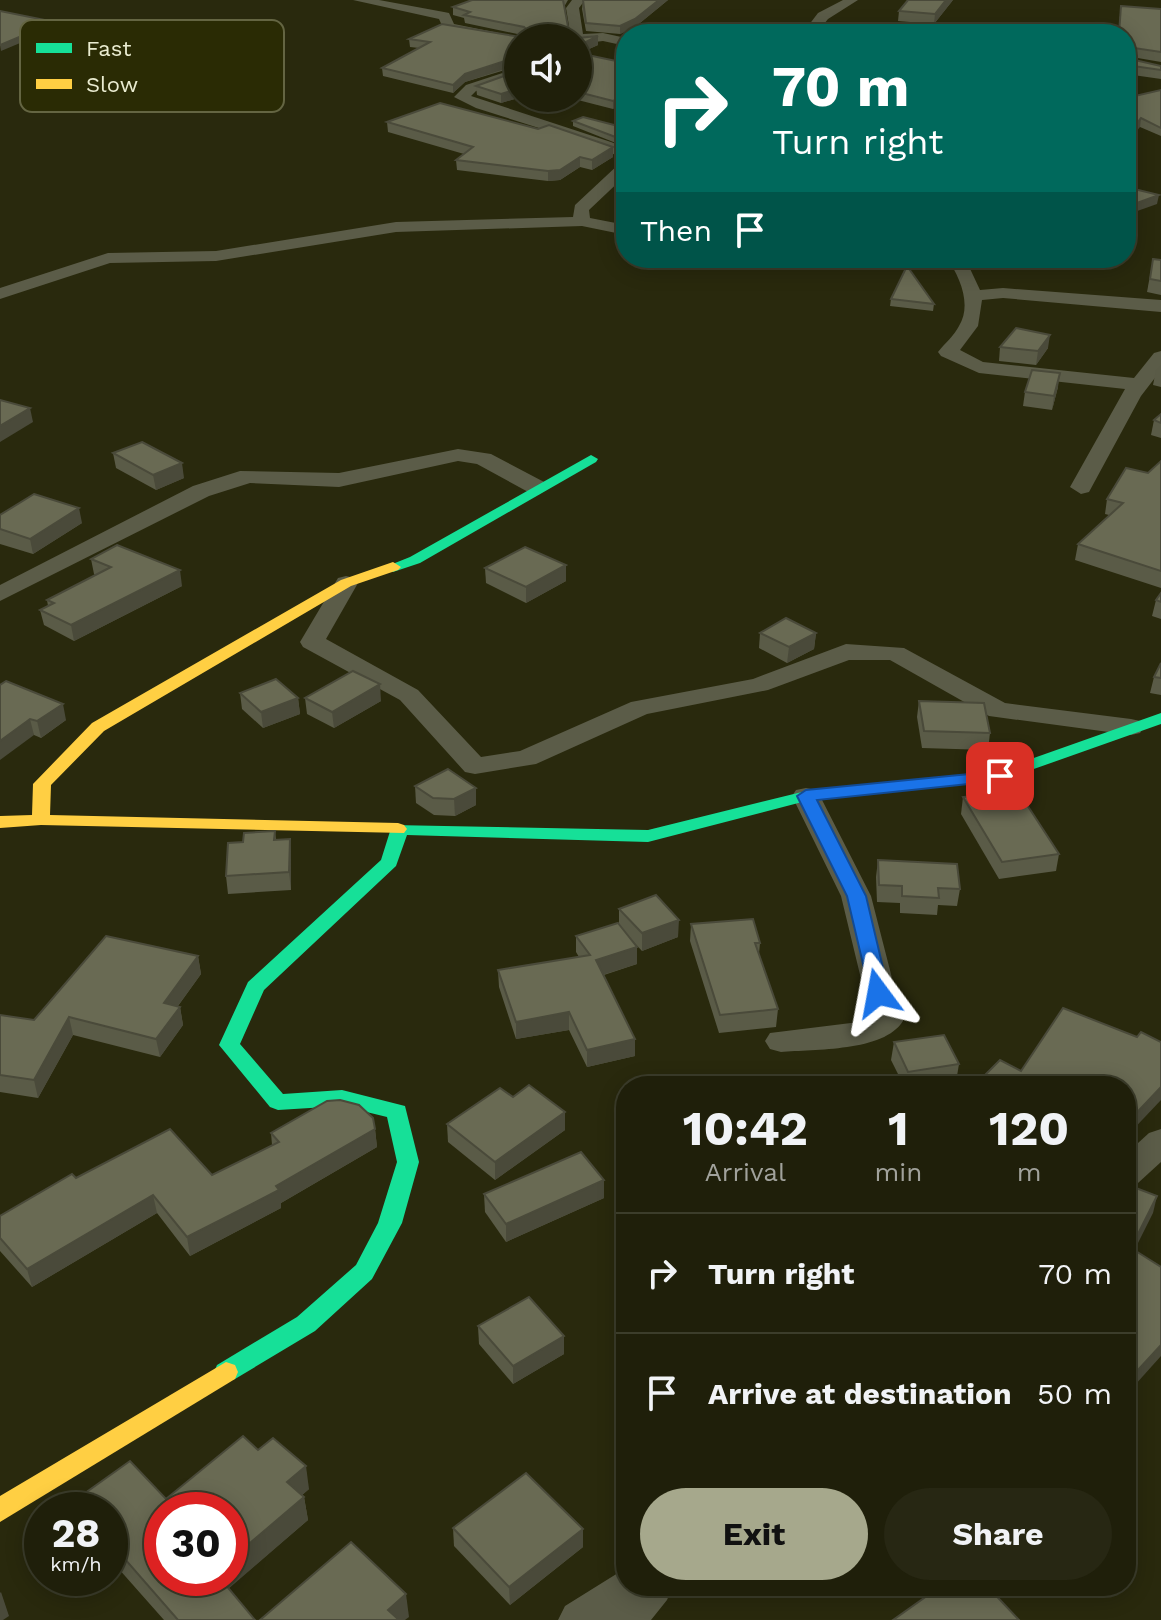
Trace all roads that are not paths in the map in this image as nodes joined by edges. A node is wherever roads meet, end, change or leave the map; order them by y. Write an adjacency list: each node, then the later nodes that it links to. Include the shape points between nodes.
1 (359, 0): 6 (street, via 444,16 449,27)
2 (579, 0): 4 (street, via 572,8)
3 (852, 0): 5 (street)
4 (575, 24)
5 (817, 24)
6 (504, 37)
7 (592, 38): 8 (street)
8 (616, 40)
9 (504, 77): 10 (street, via 461,97)
10 (616, 149)
11 (616, 178): 12 (street, via 581,209)
12 (582, 221): 13 (street); 15 (street, via 396,227 216,256 108,258)
13 (616, 229)
14 (964, 268): 16 (street)
15 (0, 294)
16 (972, 296): 17 (street, via 1003,293); 19 (street, via 971,324 948,352 979,367)
17 (1161, 306)
18 (1161, 357): 19 (street)
19 (1139, 385): 21 (street)
20 (591, 459): 22 (street)
21 (1081, 487)
22 (538, 488): 23 (street, via 415,560); 24 (street, via 483,459 458,455 339,480 248,476 201,491)
23 (346, 583): 26 (street, via 312,642 409,695 475,766 526,758 640,708 759,685 846,652 895,653 998,710); 28 (street, via 98,727 42,784)
24 (0, 594)
25 (1161, 718): 26 (street)
26 (1131, 727): 27 (street, via 1000,776)
27 (806, 796): 30 (street, via 648,836); 31 (street, via 856,896 887,1021 866,1033)
28 (41, 820): 29 (street); 30 (street)
29 (0, 822)
30 (400, 830): 34 (street, via 389,862 255,987 229,1045 278,1102 342,1098 397,1112 408,1162 390,1223 364,1272 306,1324)
31 (781, 1041)
32 (1161, 1142): 33 (street)
33 (1136, 1165)
34 (0, 1510)
35 (616, 1596): 37 (street)
36 (644, 1596): 38 (street)
37 (580, 1620)
38 (624, 1620)

